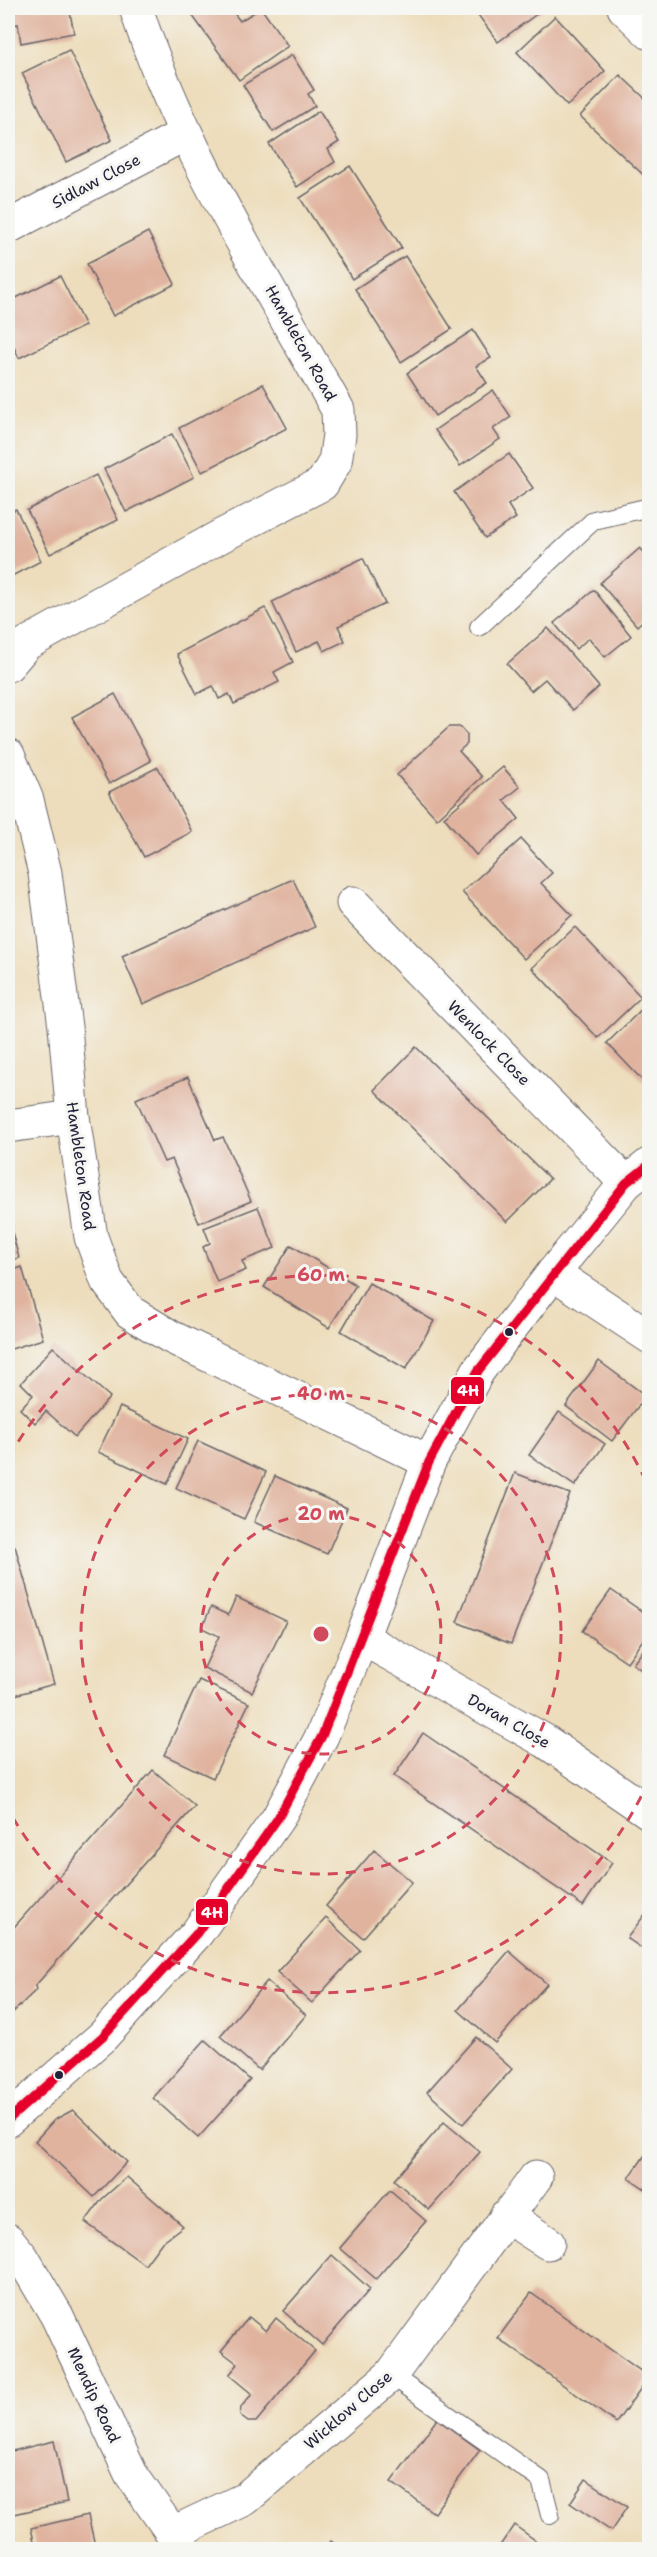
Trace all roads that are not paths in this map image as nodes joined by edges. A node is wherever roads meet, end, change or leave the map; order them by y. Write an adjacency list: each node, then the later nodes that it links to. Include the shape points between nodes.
1 (136, 8): 2 (street, Hambleton Road)
2 (185, 134): 3 (street, Sidlaw Close); 6 (street, Hambleton Road, via 338,410 335,462 322,484 26,644)
3 (8, 227)
4 (650, 507): 5 (lane, via 594,520)
5 (479, 627)
6 (8, 665)
7 (8, 755): 9 (street, Hambleton Road, via 27,800 45,873)
8 (352, 903): 11 (street, Wenlock Close)
9 (73, 1117): 10 (street); 14 (street, Hambleton Road, via 91,1237 107,1281 130,1312 171,1337)
10 (8, 1126)
11 (638, 1174): 12 (street)
12 (553, 1273): 13 (street); 14 (street, via 478,1371)
13 (650, 1337)
14 (429, 1462): 15 (street)
15 (362, 1638): 16 (street, Doran Close, via 545,1741); 17 (street, via 322,1736 278,1818 197,1933 103,2036)
16 (650, 1813)
17 (8, 2120)
18 (536, 2177): 19 (street, Wicklow Close)
19 (506, 2216): 21 (street); 22 (street, Wicklow Close)
20 (8, 2240): 24 (street, Mendip Road, via 57,2316 131,2474)
21 (548, 2243)
22 (391, 2375): 23 (lane, via 541,2480); 24 (street, Wicklow Close, via 245,2499)
23 (550, 2515)
24 (178, 2541)

